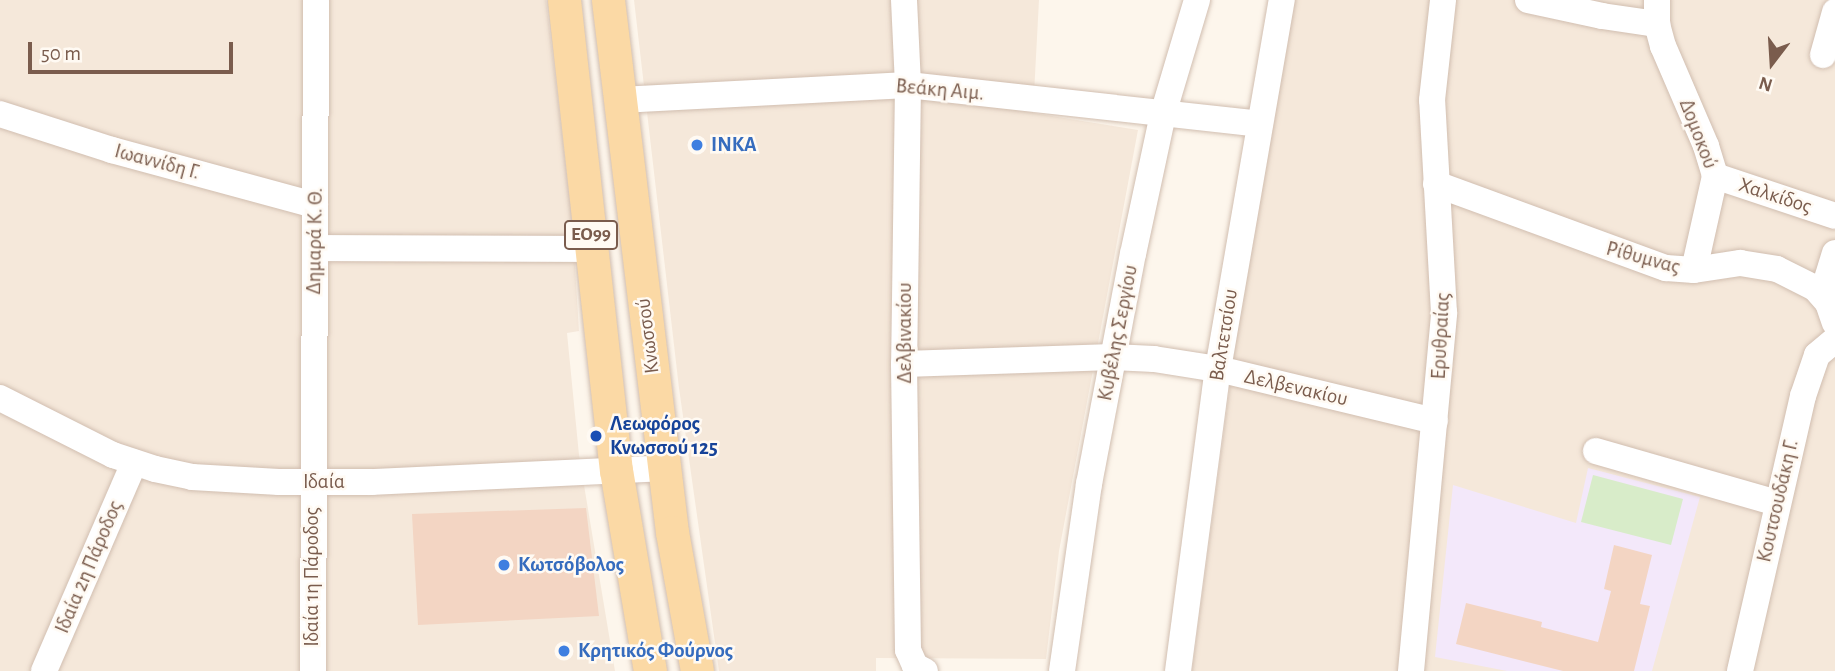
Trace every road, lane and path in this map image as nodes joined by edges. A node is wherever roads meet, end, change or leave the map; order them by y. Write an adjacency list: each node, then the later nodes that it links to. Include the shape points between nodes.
1 (316, 0): 19 (street, Δημαρά Κ. Θ.)
2 (564, 0): 22 (main road, ΕΟ99)
3 (608, 0): 13 (main road, Κνωσσού / ΕΟ99)
4 (904, 0): 12 (street, Δελβινακίου)
5 (1197, 0): 15 (street, Κυβέλης Σεργίου)
6 (1282, 0): 16 (street, Βαλτετσίου)
7 (1443, 0): 18 (street, Ερυθραίας, via 1432,100)
8 (1528, 0): 9 (street, via 1602,16)
9 (1657, 12): 17 (street, Δομοκού)
10 (1835, 12): 11 (street)
11 (1823, 55)
12 (908, 85): 13 (street, Βεάκη Αιμ.); 15 (street, Βεάκη Αιμ.); 29 (street, Δελβινακίου)
13 (620, 100): 35 (main road, Κνωσσού / ΕΟ99)
14 (0, 114): 19 (street, Ιωαννίδη Γ.)
15 (1163, 114): 16 (street, Βεάκη Αιμ.); 28 (street, Κυβέλης Σεργίου)
16 (1259, 124): 30 (street, Βαλτετσίου)
17 (1715, 176): 20 (street, Χαλκίδος); 24 (street, Δομοκού)
18 (1436, 184): 24 (street, Ρίθυμνας, via 1626,256 1666,268); 32 (street, Ερυθραίας, via 1444,313)
19 (315, 205): 21 (street, Δημαρά Κ. Θ.)
20 (1835, 216)
21 (315, 248): 22 (street); 37 (street, Δημαρά Κ. Θ.)
22 (592, 249): 36 (main road, ΕΟ99)
23 (1835, 253): 25 (street)
24 (1694, 270): 25 (street, Ρίθυμνας, via 1759,265 1806,282)
25 (1822, 295): 26 (street)
26 (1835, 323)
27 (1835, 340): 38 (street, Κουτσουδάκη Γ., via 1814,360)
28 (1113, 357): 29 (street, Δελβενακίου); 30 (street, Δελβενακίου); 44 (street, Κυβέλης Σεργίου, via 1079,544)
29 (904, 364): 39 (street, Δελβινακίου, via 908,650)
30 (1218, 369): 32 (street, Δελβενακίου); 45 (street, Βαλτετσίου)
31 (0, 398): 34 (street, Ιδαία)
32 (1435, 421): 46 (street, Ερυθραίας)
33 (1596, 451): 38 (street)
34 (134, 463): 37 (street, Ιδαία, via 192,477); 40 (street, Ιδαία 2η Πάροδος)
35 (664, 468): 36 (street, Ιδαία); 43 (main road, Κνωσσού / ΕΟ99)
36 (617, 470): 37 (street, Ιδαία); 42 (main road, ΕΟ99)
37 (312, 482): 41 (street, Ιδαία 1η Πάροδος)
38 (1777, 503): 47 (street, Κουτσουδάκη Γ.)
39 (920, 668)
40 (44, 671)
41 (313, 671)
42 (650, 671)
43 (697, 671)
44 (1062, 671)
45 (1178, 671)
46 (1411, 671)
47 (1740, 671)

